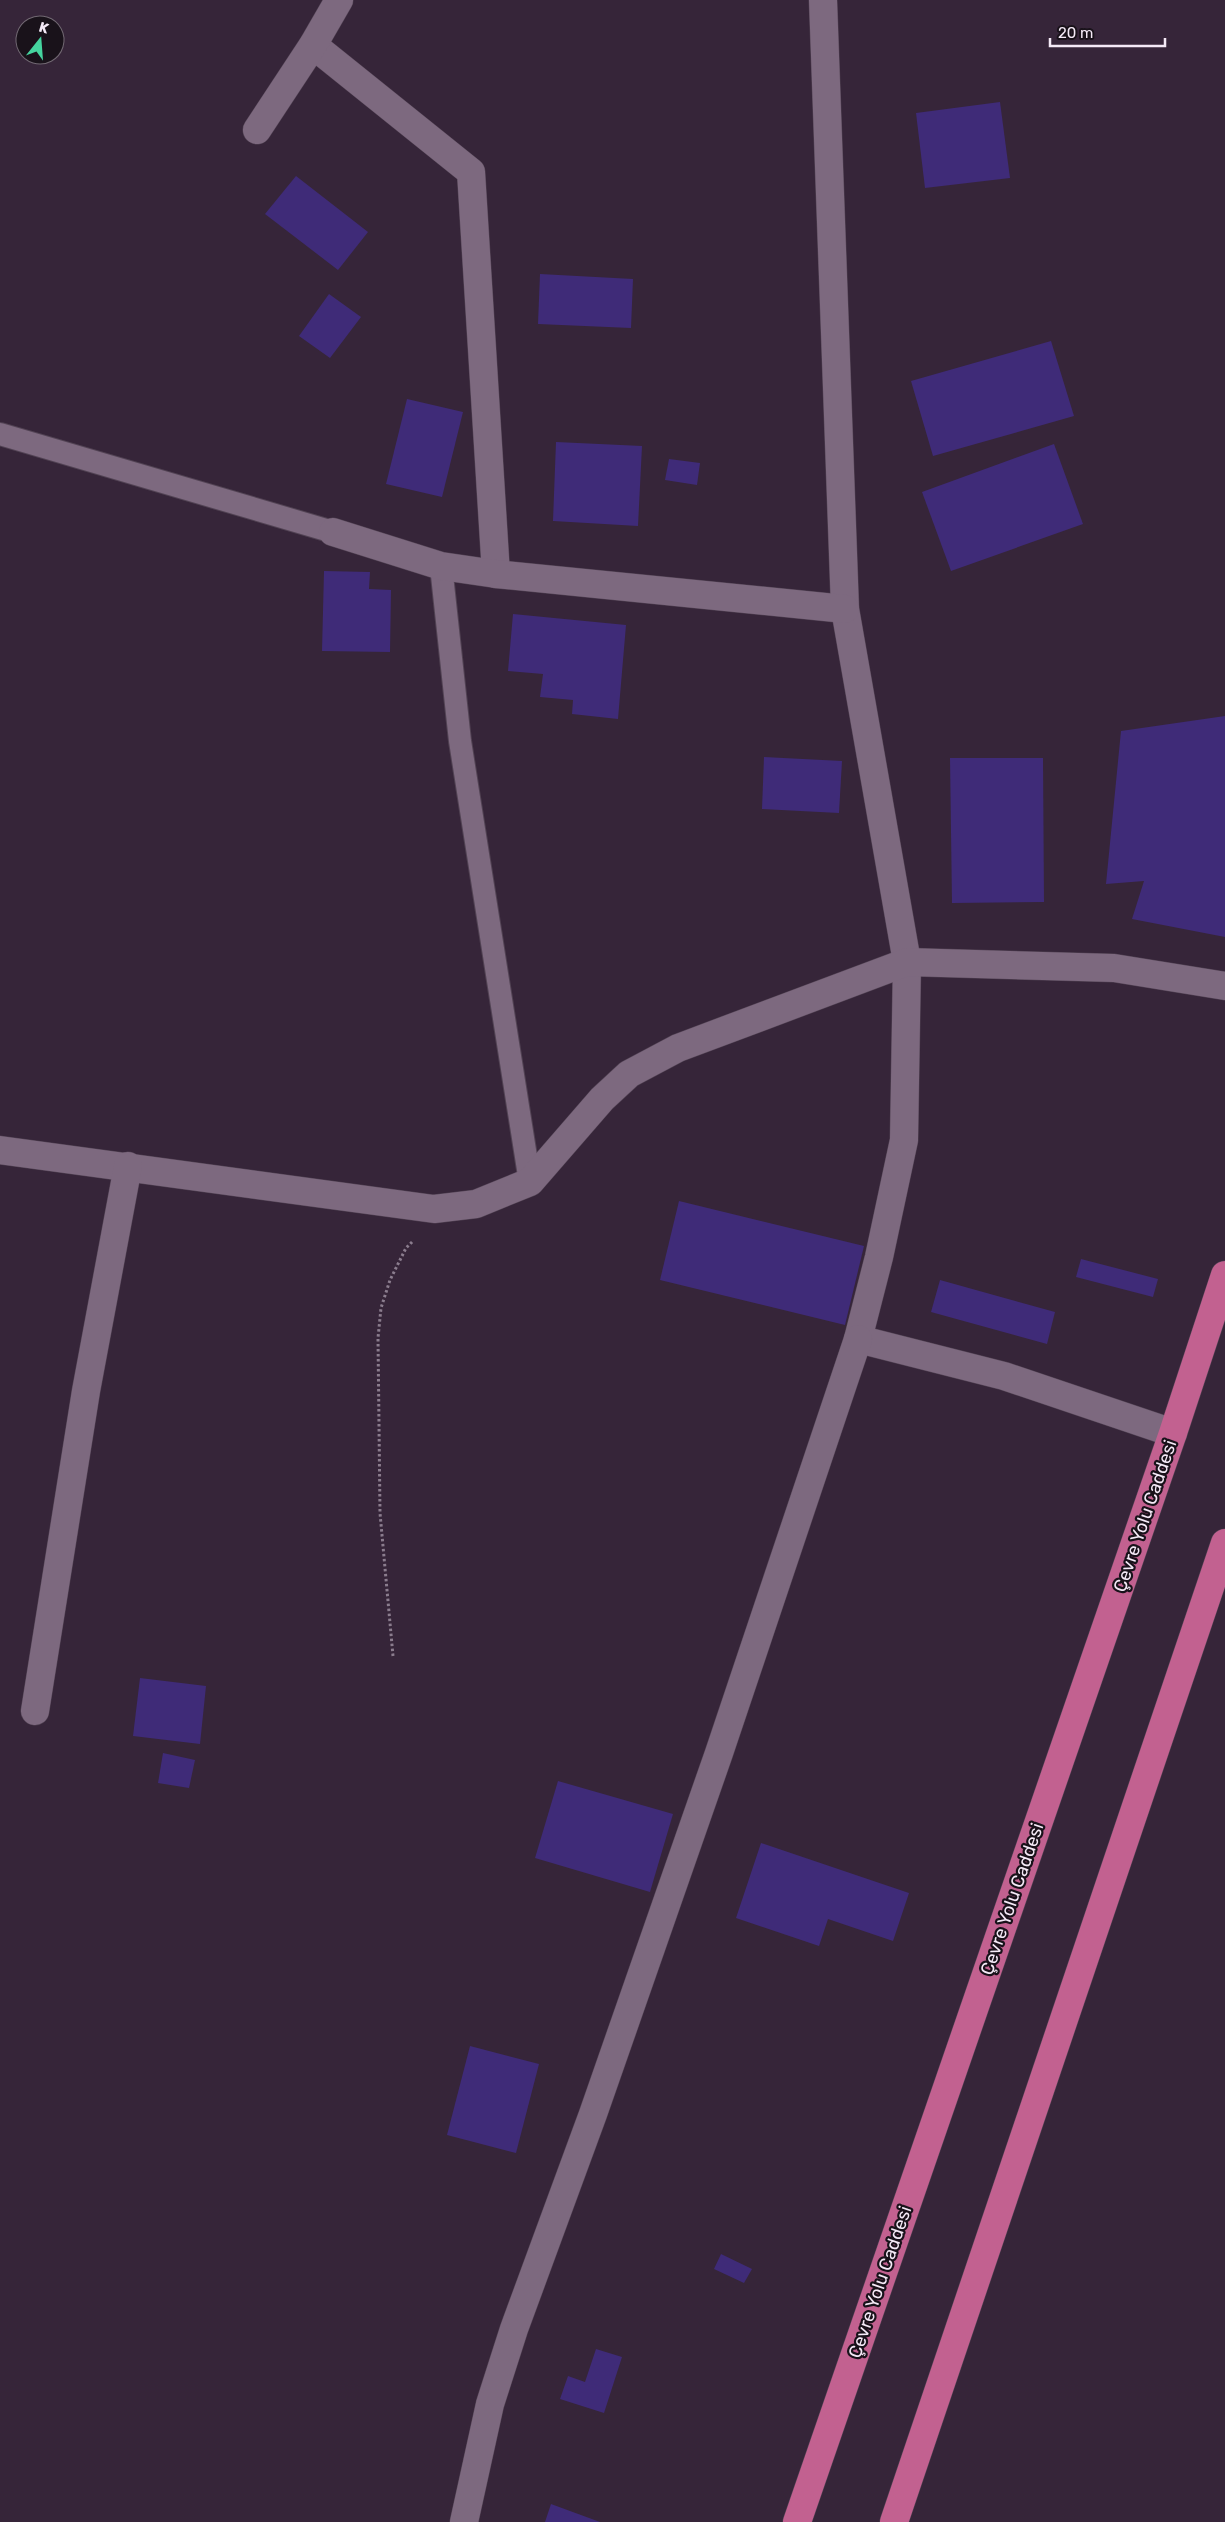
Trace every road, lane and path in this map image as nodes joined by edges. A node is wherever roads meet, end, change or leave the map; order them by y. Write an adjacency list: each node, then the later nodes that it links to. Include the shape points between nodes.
1 (339, 0): 3 (street)
2 (822, 0): 9 (street)
3 (314, 45): 4 (street); 8 (street, via 471,172)
4 (257, 130)
5 (0, 434): 6 (lane)
6 (333, 532): 7 (street)
7 (441, 566): 8 (street); 14 (lane, via 460,741)
8 (496, 574): 9 (street)
9 (845, 609): 10 (street)
10 (907, 962): 11 (street, via 1114,968); 14 (street, via 678,1048 629,1074 602,1099); 17 (street, via 904,1140)
11 (1225, 986)
12 (0, 1150): 13 (street)
13 (128, 1166): 15 (street); 21 (street, via 86,1390)
14 (530, 1182): 15 (street, via 476,1204)
15 (434, 1209): 20 (path, via 397,1263 381,1308 380,1514)
16 (1225, 1275): 18 (highway, Çevre Yolu Caddesi)
17 (858, 1339): 18 (street, via 1004,1376); 22 (street, via 710,1780 514,2329 490,2404)
18 (1173, 1433): 23 (highway, Çevre Yolu Caddesi)
19 (1222, 1559): 24 (highway)
20 (393, 1656)
21 (35, 1711)
22 (464, 2522)
23 (797, 2522)
24 (894, 2522)

